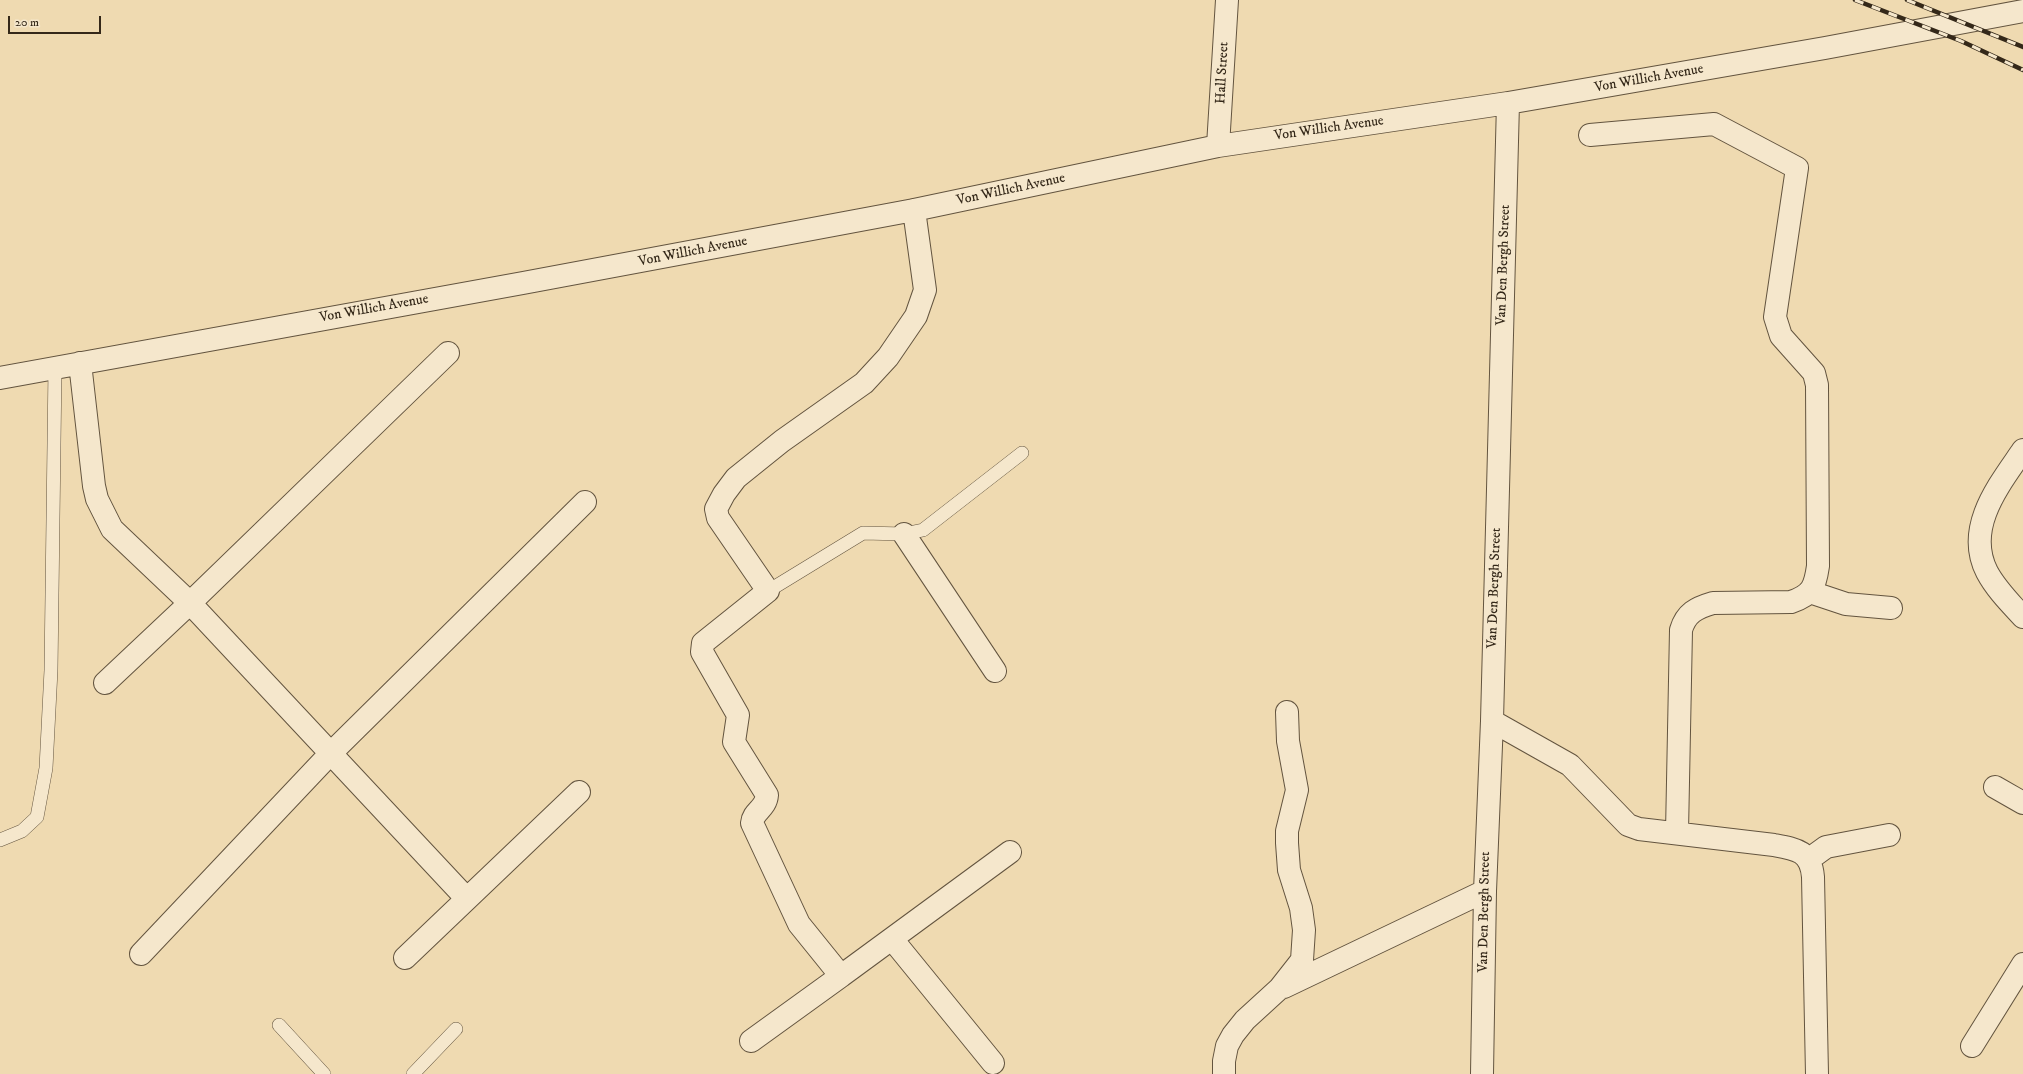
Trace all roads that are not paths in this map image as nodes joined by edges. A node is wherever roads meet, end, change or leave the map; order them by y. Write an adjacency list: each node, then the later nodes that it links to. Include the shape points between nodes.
1 (1227, 0): 5 (street, Hall Street)
2 (2023, 11): 3 (street, Von Willich Avenue, via 1817,50)
3 (1508, 103): 5 (street, Von Willich Avenue); 23 (street, Van Den Bergh Street)
4 (1590, 135): 16 (street, via 1714,124 1797,168 1775,317 1781,336 1814,372 1818,385 1818,566 1816,583)
5 (1218, 146): 6 (street, Von Willich Avenue)
6 (914, 210): 8 (street, Von Willich Avenue); 15 (street, via 925,290 916,316 888,357 864,383 782,441 736,478 716,509 718,518)
7 (448, 353): 17 (street)
8 (80, 363): 9 (street, Von Willich Avenue); 17 (street, via 97,499 112,529)
9 (55, 368): 10 (street, Von Willich Avenue); 30 (lane, via 51,670 46,768 37,817 22,831)
10 (0, 378)
11 (2023, 450): 19 (street, via 1991,496 1980,531 1986,570)
12 (1022, 453): 14 (lane, via 923,530)
13 (585, 502): 24 (street)
14 (904, 534): 15 (lane, via 863,533); 20 (street)
15 (768, 591): 39 (street, via 703,643 702,652 738,715 734,742 767,795 766,803 752,818 752,823 799,924)
16 (1810, 592): 18 (street, via 1846,604); 28 (street, via 1791,602 1713,603 1701,606 1684,619 1681,630)
17 (190, 604): 21 (street); 24 (street)
18 (1891, 608)
19 (2023, 617)
20 (995, 671)
21 (105, 683)
22 (1287, 712): 40 (street, via 1288,741 1297,790 1287,831 1289,870 1301,908 1304,930 1302,960)
23 (1492, 721): 28 (street, via 1570,765 1628,825 1639,829); 33 (street, Van Den Bergh Street)
24 (330, 754): 34 (street); 36 (street)
25 (1996, 786): 27 (street)
26 (580, 792): 34 (street)
27 (2023, 804)
28 (1677, 832): 32 (street, via 1796,849)
29 (1889, 836): 32 (street, via 1826,847)
30 (0, 840)
31 (1010, 852): 35 (street)
32 (1808, 860): 50 (street, via 1813,877)
33 (1485, 891): 40 (street); 49 (street, Van Den Bergh Street)
34 (467, 899): 37 (street)
35 (892, 939): 39 (street); 45 (street)
36 (141, 954)
37 (405, 958)
38 (2023, 964): 44 (street)
39 (841, 976): 43 (street)
40 (1280, 988): 48 (street, via 1245,1020 1233,1035 1227,1046)
41 (279, 1025): 46 (lane)
42 (456, 1029): 47 (lane)
43 (751, 1041)
44 (1972, 1046)
45 (993, 1063)
46 (324, 1074)
47 (414, 1074)
48 (1224, 1074)
49 (1482, 1074)
50 (1817, 1074)

